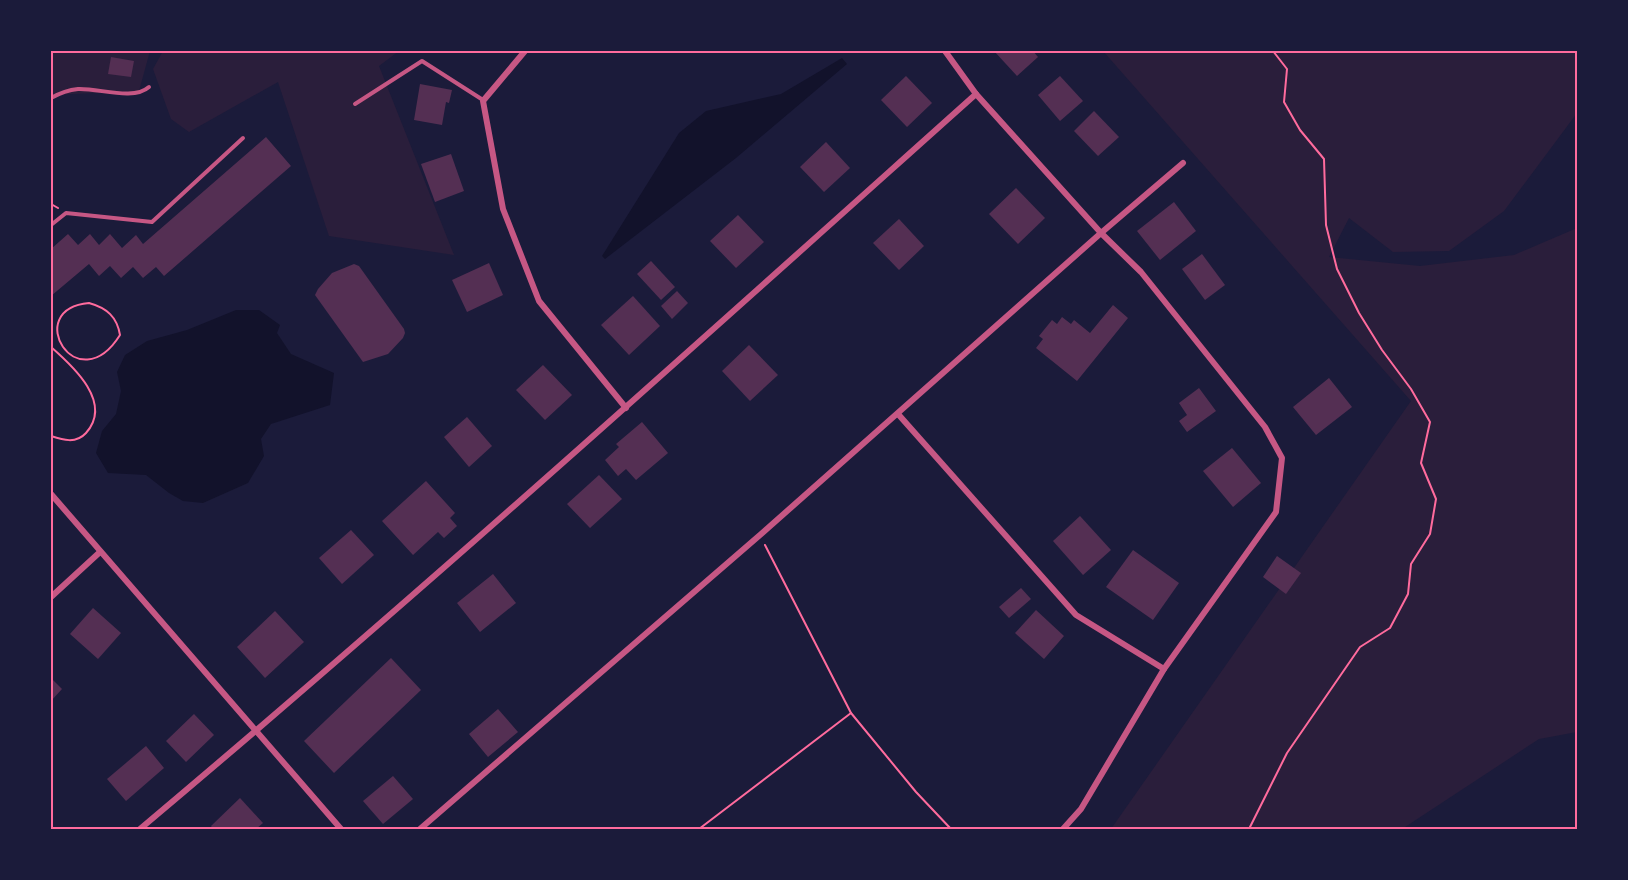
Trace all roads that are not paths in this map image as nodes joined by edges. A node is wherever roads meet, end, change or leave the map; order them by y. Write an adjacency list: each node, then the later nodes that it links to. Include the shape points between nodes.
1 (525, 51): 6 (street)
2 (945, 51): 4 (street)
3 (148, 87): 5 (lane, via 137,94 80,89)
4 (976, 94): 11 (street); 12 (street)
5 (51, 98)
6 (483, 101): 7 (lane, via 422,61); 12 (street, via 503,209 538,301)
7 (355, 104)
8 (243, 138): 10 (lane, via 152,222 66,213)
9 (1183, 163): 11 (street)
10 (51, 225)
11 (1101, 233): 13 (street); 17 (street, via 1141,272 1265,427 1282,458 1276,512)
12 (626, 408): 18 (street)
13 (898, 414): 17 (street, via 1076,615); 21 (street)
14 (51, 494): 15 (street)
15 (100, 552): 16 (street); 18 (street)
16 (51, 597)
17 (1164, 669): 22 (street, via 1081,809)
18 (255, 732): 19 (street); 20 (street)
19 (140, 829)
20 (341, 829)
21 (420, 829)
22 (1063, 829)

